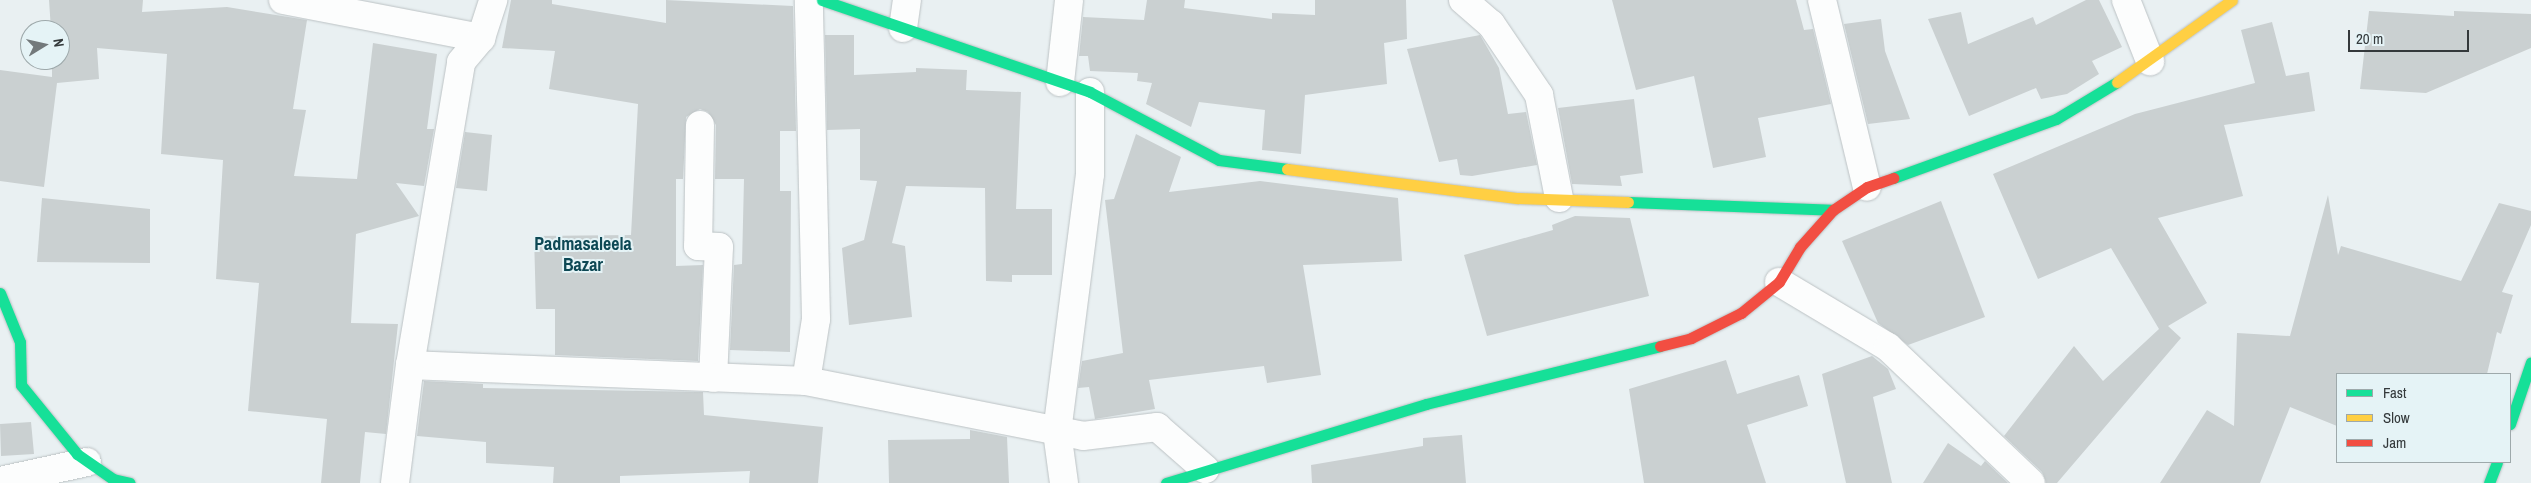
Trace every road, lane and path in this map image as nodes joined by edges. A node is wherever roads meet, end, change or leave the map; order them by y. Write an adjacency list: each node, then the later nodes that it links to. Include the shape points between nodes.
1 (283, 0): 12 (street)
2 (493, 0): 12 (street)
3 (810, 0): 25 (street, via 816,319)
4 (822, 0): 11 (street)
5 (907, 0): 11 (street)
6 (1069, 0): 14 (street)
7 (1463, 0): 18 (street, via 1491,24 1539,95)
8 (1822, 0): 17 (street)
9 (2126, 0): 13 (street)
10 (2232, 0): 13 (street)
11 (903, 28): 14 (street)
12 (481, 38): 23 (street, via 461,62)
13 (2150, 61): 17 (street, via 2056,119)
14 (1060, 82): 15 (street)
15 (1090, 92): 18 (street, via 1219,160 1518,198); 27 (street, via 1090,174)
16 (700, 125): 24 (street, via 698,246 719,247)
17 (1867, 187): 19 (street)
18 (1559, 198): 19 (street)
19 (1833, 210): 20 (street, via 1800,247)
20 (1779, 282): 30 (street, via 1741,313 1691,338 1426,404); 36 (street, via 1888,346)
21 (0, 293): 28 (street, via 20,342 21,385)
22 (2531, 362): 26 (street)
23 (410, 365): 24 (street); 33 (street)
24 (713, 378): 25 (street)
25 (806, 381): 27 (street)
26 (2511, 421)
27 (1057, 432): 30 (street, via 1083,436 1158,427); 34 (street)
28 (87, 462): 31 (street); 32 (street, via 113,479)
29 (2497, 463): 37 (street)
30 (1205, 469): 35 (street)
31 (0, 481)
32 (130, 483)
33 (395, 483)
34 (1064, 483)
35 (1166, 483)
36 (2031, 483)
37 (2489, 483)

